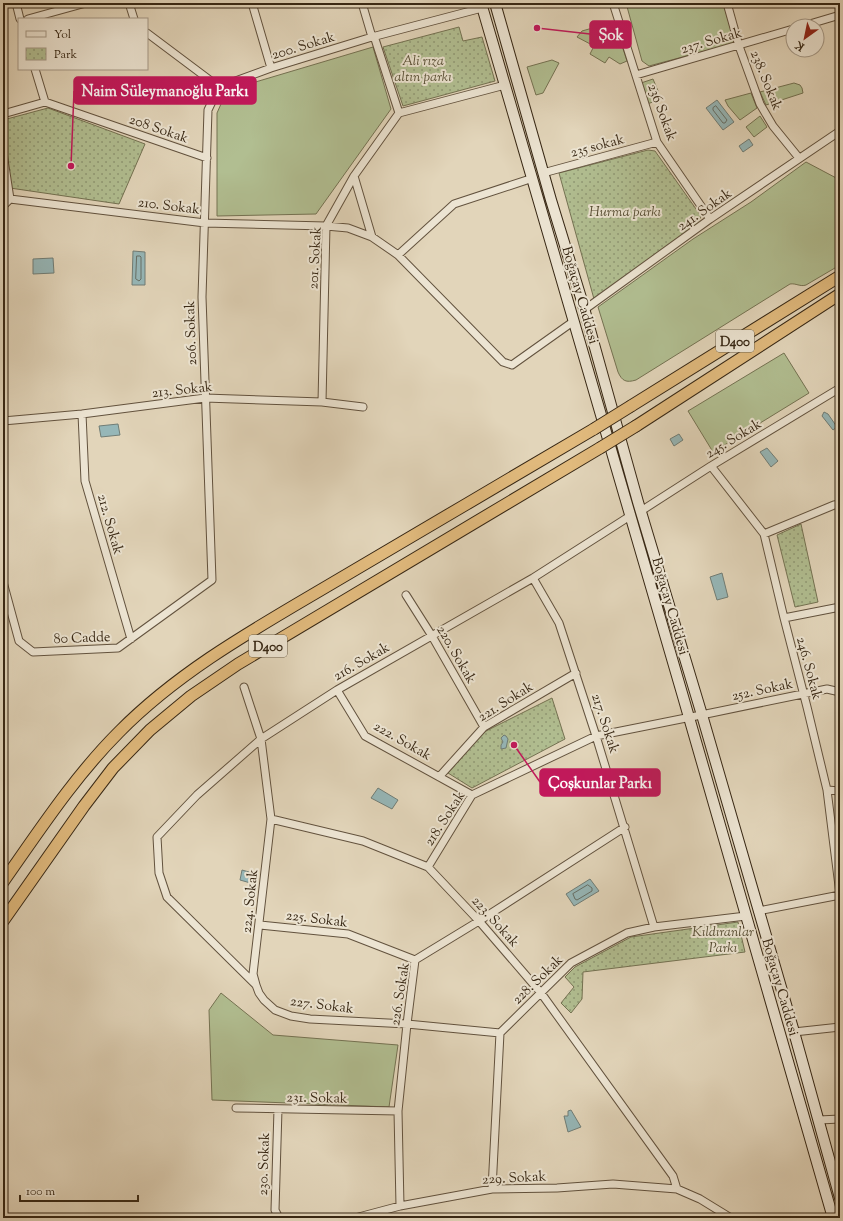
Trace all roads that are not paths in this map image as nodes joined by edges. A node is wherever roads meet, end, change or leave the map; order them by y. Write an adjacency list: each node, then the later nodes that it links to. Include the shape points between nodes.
1 (16, 3): 11 (street)
2 (86, 3): 12 (street)
3 (130, 3): 13 (street)
4 (252, 3): 19 (street)
5 (362, 3): 17 (street)
6 (495, 3): 32 (main road, Boğaçay Caddesi)
7 (613, 3): 21 (street, 236 Sokak)
8 (727, 3): 18 (street, 238. Sokak)
9 (481, 5): 17 (street, 200. Sokak); 22 (main road, Boğaçay Caddesi)
10 (840, 15): 14 (street)
11 (20, 18)
12 (32, 18)
13 (134, 18)
14 (825, 19)
15 (785, 32): 18 (street, 237. Sokak)
16 (148, 34): 23 (street)
17 (373, 37): 19 (street, 200. Sokak); 25 (street)
18 (739, 46): 21 (street, 237. Sokak); 31 (street, 238. Sokak, via 760,104)
19 (271, 68): 23 (street, 200. Sokak)
20 (35, 70): 24 (street)
21 (636, 75): 28 (street, 236 Sokak)
22 (505, 85): 25 (street); 34 (main road, Boğaçay Caddesi)
23 (219, 87): 30 (street, 206. Sokak, via 208,110)
24 (45, 102): 26 (street); 30 (street, 208 Sokak)
25 (399, 113): 33 (street, 201. Sokak)
26 (3, 114)
27 (840, 131): 31 (street, 241. Sokak)
28 (657, 142): 32 (street, 235 sokak); 37 (street, 236 Sokak)
29 (3, 153): 35 (street)
30 (207, 158): 38 (street, 206. Sokak)
31 (799, 158): 37 (street, 241. Sokak)
32 (543, 173): 44 (main road, Boğaçay Caddesi)
33 (354, 176): 39 (street, 201. Sokak); 40 (street)
34 (533, 178): 41 (street, via 454,204); 45 (main road, Boğaçay Caddesi)
35 (10, 199): 36 (street); 38 (street, 210. Sokak)
36 (3, 206)
37 (710, 220): 44 (street, 241. Sokak)
38 (204, 222): 39 (street, 210. Sokak); 47 (street, 206. Sokak, via 202,297)
39 (326, 226): 40 (street, 210. Sokak, via 348,228); 48 (street, 201. Sokak)
40 (372, 237): 41 (street, 210. Sokak)
41 (398, 256): 45 (street, 210. Sokak, via 503,362 512,365)
42 (840, 276): 83 (highway, D400, bridge, via 594,429 228,646 169,689 97,754)
43 (840, 294): 87 (highway, D400, bridge, via 636,426 238,664 191,696 150,730 113,768)
44 (584, 310): 54 (main road, Boğaçay Caddesi)
45 (574, 321): 55 (main road, Boğaçay Caddesi)
46 (840, 388): 52 (street, 245. Sokak)
47 (205, 398): 48 (street, 213. Sokak); 50 (street, 213. Sokak); 58 (street, 206. Sokak)
48 (322, 402): 49 (street, 213. Sokak)
49 (363, 407)
50 (82, 414): 51 (street, 213. Sokak); 64 (street, 212. Sokak, via 85,481)
51 (3, 422)
52 (711, 466): 54 (street, 245. Sokak); 56 (street, 246. Sokak)
53 (840, 504): 56 (street)
54 (641, 511): 70 (main road, Boğaçay Caddesi)
55 (630, 516): 57 (street, 216. Sokak); 71 (main road, Boğaçay Caddesi)
56 (764, 534): 62 (street, 246. Sokak)
57 (533, 578): 63 (street, 216. Sokak); 65 (street, 217. Sokak, via 559,623)
58 (212, 580): 64 (street, 80 Cadde)
59 (3, 582): 64 (street, 80 Cadde, via 19,641 33,652 118,648)
60 (406, 595): 63 (street, 220. Sokak)
61 (840, 607): 62 (street)
62 (784, 618): 69 (street, 246. Sokak)
63 (432, 636): 67 (street, 216. Sokak); 72 (street, 220. Sokak)
64 (132, 639)
65 (576, 673): 72 (street, 221. Sokak); 73 (street, 217. Sokak)
66 (244, 687): 74 (street)
67 (337, 690): 74 (street, 216. Sokak); 75 (street, 222. Sokak, via 365,736)
68 (840, 692): 69 (street, 252. Sokak, via 827,689)
69 (803, 694): 70 (street, 252. Sokak); 76 (street, 246. Sokak)
70 (702, 715): 71 (street, 252. Sokak); 85 (main road, Boğaçay Caddesi)
71 (689, 717): 73 (street, 218. Sokak); 86 (main road, Boğaçay Caddesi)
72 (484, 727): 75 (street, 221. Sokak)
73 (596, 736): 78 (street, 218. Sokak); 80 (street, 217. Sokak)
74 (261, 739): 79 (street); 82 (street, 216. Sokak, via 197,795 156,837)
75 (439, 776): 78 (street, 222. Sokak)
76 (827, 790): 77 (street); 84 (street, 246. Sokak)
77 (840, 790)
78 (472, 795): 81 (street, 218. Sokak)
79 (271, 819): 81 (street, 223. Sokak, via 363,841); 89 (street, 224. Sokak)
80 (624, 827): 88 (street, 226. Sokak); 90 (street, 217. Sokak)
81 (428, 867): 88 (street, 223. Sokak)
82 (159, 873): 92 (street, 227. Sokak, via 167,897)
83 (3, 882)
84 (840, 895): 85 (street)
85 (758, 911): 96 (main road, Boğaçay Caddesi)
86 (746, 916): 90 (street, 228. Sokak); 110 (main road, Boğaçay Caddesi)
87 (3, 921)
88 (479, 921): 91 (street, 226. Sokak); 93 (street, 223. Sokak)
89 (260, 925): 91 (street, 225. Sokak, via 348,934); 92 (street, 224. Sokak, via 253,974)
90 (654, 927): 93 (street, 228. Sokak, via 627,933 571,963)
91 (415, 960): 94 (street, 226. Sokak)
92 (256, 985): 94 (street, 227. Sokak, via 264,1000 275,1010 291,1016)
93 (541, 993): 97 (street, 228. Sokak); 104 (street, 223. Sokak, via 673,1176)
94 (407, 1024): 97 (street, 227. Sokak); 100 (street, 226. Sokak)
95 (840, 1027): 96 (street)
96 (794, 1032): 102 (main road, Boğaçay Caddesi)
97 (500, 1033): 103 (street)
98 (236, 1108): 99 (street, 231. Sokak)
99 (278, 1109): 100 (street, 231. Sokak); 107 (street, 230. Sokak, via 275,1210)
100 (398, 1111): 106 (street, 226. Sokak)
101 (840, 1119): 102 (street)
102 (819, 1120): 105 (main road, Boğaçay Caddesi)
103 (492, 1188): 104 (street, 229. Sokak, via 557,1188 613,1184); 106 (street, 229. Sokak)
104 (677, 1189): 109 (street, via 700,1199)
105 (840, 1198)
106 (400, 1206): 108 (street, 229. Sokak)
107 (279, 1218)
108 (355, 1218)
109 (731, 1218)
110 (834, 1218)

